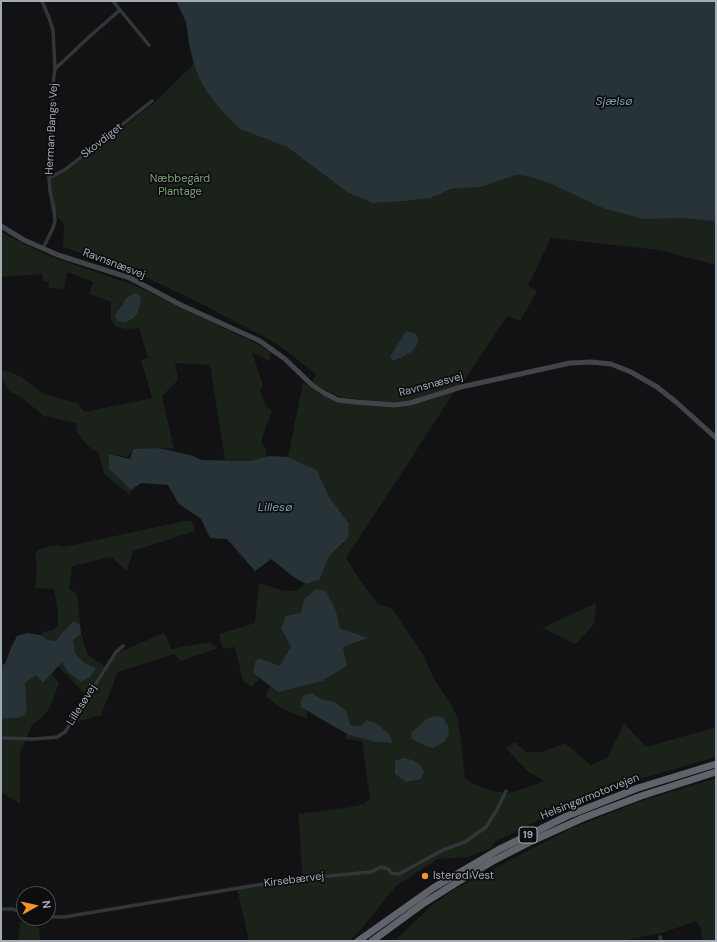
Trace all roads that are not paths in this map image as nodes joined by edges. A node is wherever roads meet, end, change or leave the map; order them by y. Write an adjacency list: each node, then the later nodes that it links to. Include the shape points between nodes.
1 (42, 1): 5 (street, via 53,30)
2 (113, 1): 3 (street)
3 (120, 10): 4 (street); 5 (street, Herman Bangs Vej)
4 (149, 45)
5 (56, 69): 7 (street, Herman Bangs Vej, via 53,83)
6 (152, 101): 7 (street, Skovdiget, via 66,169)
7 (49, 178): 9 (street, Herman Bangs Vej, via 55,221)
8 (1, 226): 9 (main road, Ravnsnæsvej)
9 (43, 248): 10 (main road, Ravnsnæsvej, via 130,278 260,342 285,359 324,394 338,400 410,404 461,387 570,363 611,364 657,387)
10 (716, 438)
11 (123, 646): 12 (street, Lillesøvej, via 116,652 65,732 57,737)
12 (1, 738)
13 (716, 764): 20 (highway, Helsingørmotorvejen / 19, via 610,799 567,816 498,850 432,888)
14 (716, 772): 21 (highway, Helsingørmotorvejen / 19, via 641,796 532,841 424,903)
15 (506, 791): 18 (street, Kirsebærvej, via 486,827 465,842 443,850 398,874 381,867 371,872 287,880)
16 (1, 909): 17 (street)
17 (16, 910)
18 (56, 917)
19 (660, 936): 22 (street)
20 (358, 941)
21 (372, 941)
22 (661, 941)

